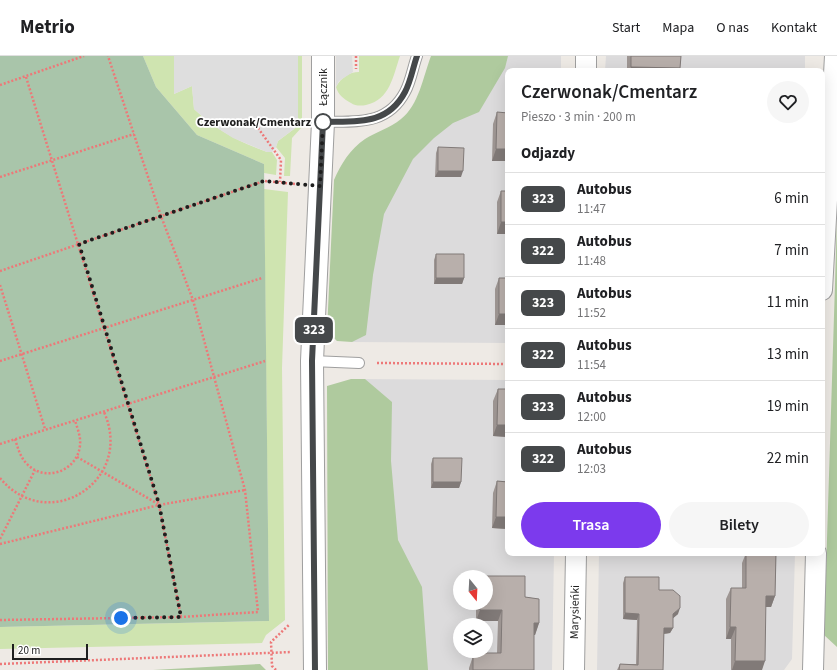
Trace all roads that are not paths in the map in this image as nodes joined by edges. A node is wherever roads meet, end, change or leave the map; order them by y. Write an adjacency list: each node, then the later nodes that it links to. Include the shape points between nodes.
1 (323, 56): 6 (street, Łącznik)
2 (417, 56): 6 (lane, via 405,91 396,105 382,116 365,121)
3 (586, 56): 5 (street)
4 (835, 56): 7 (street)
5 (586, 68)
6 (323, 122): 8 (street, Łącznik)
7 (825, 236)
8 (312, 361): 9 (lane); 12 (street, Łącznik)
9 (359, 363)
10 (576, 556): 13 (street, Marysieńki)
11 (816, 556): 14 (street)
12 (315, 661)
13 (574, 670)
14 (813, 670)

